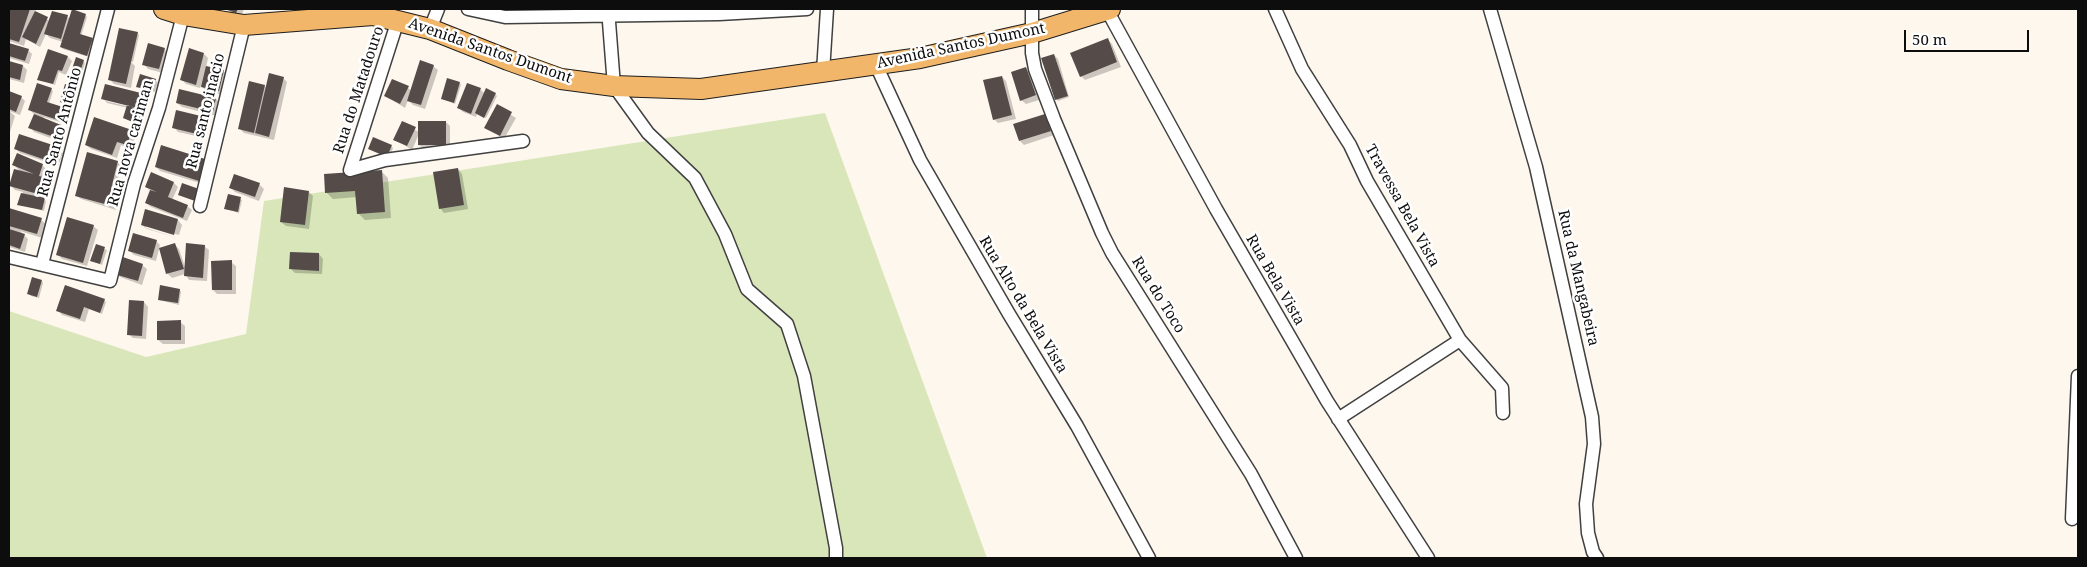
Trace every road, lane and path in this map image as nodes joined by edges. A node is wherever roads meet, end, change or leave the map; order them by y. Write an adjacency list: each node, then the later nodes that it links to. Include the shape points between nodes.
1 (108, 9): 26 (street, Rua Santo Antônio)
2 (164, 9): 15 (main road, Avenida Santos Dumont)
3 (438, 9): 18 (street)
4 (468, 9): 14 (street)
5 (807, 9): 13 (street)
6 (827, 9): 21 (street)
7 (1032, 9): 19 (street, Rua do Toco)
8 (1275, 9): 27 (street, Travessa Bela Vista, via 1302,69 1350,145 1367,181)
9 (1490, 9): 36 (street, Rua da Mangabeira, via 1536,167 1592,417 1594,444 1586,504 1588,533)
10 (1109, 10): 19 (main road, Avenida Santos Dumont); 30 (street, Rua Bela Vista, via 1216,209)
11 (370, 12): 16 (main road, Avenida Santos Dumont); 17 (main road, Avenida Santos Dumont)
12 (609, 12): 13 (street); 14 (street); 22 (street)
13 (719, 12)
14 (505, 13)
15 (184, 15): 17 (main road, Avenida Santos Dumont); 26 (street, Rua nova cariman, via 134,184 110,281)
16 (398, 20): 18 (main road, Avenida Santos Dumont); 23 (street, Rua do Matadouro, via 350,170 385,160)
17 (244, 25): 24 (street, Rua santo inacio)
18 (430, 29): 22 (main road, Avenida Santos Dumont, via 561,78)
19 (1032, 33): 20 (main road, Avenida Santos Dumont); 34 (street, Rua do Toco, via 1035,69 1043,92 1112,253 1246,466)
20 (876, 65): 21 (main road, Avenida Santos Dumont); 33 (street, Rua Alto da Bela Vista, via 920,160 1077,426)
21 (823, 72): 22 (main road, Avenida Santos Dumont, via 701,89)
22 (614, 86): 32 (street, via 648,133 694,178 725,234 747,289 787,324 804,376)
23 (523, 141)
24 (200, 206)
25 (9, 257): 26 (street)
26 (42, 264)
27 (1460, 340): 29 (street, Travessa Bela Vista, via 1502,388); 30 (street)
28 (2078, 376): 31 (street)
29 (1503, 413)
30 (1338, 419): 35 (street, Rua Bela Vista)
31 (2072, 519)
32 (836, 558)
33 (1149, 558)
34 (1296, 558)
35 (1428, 558)
36 (1597, 558)

